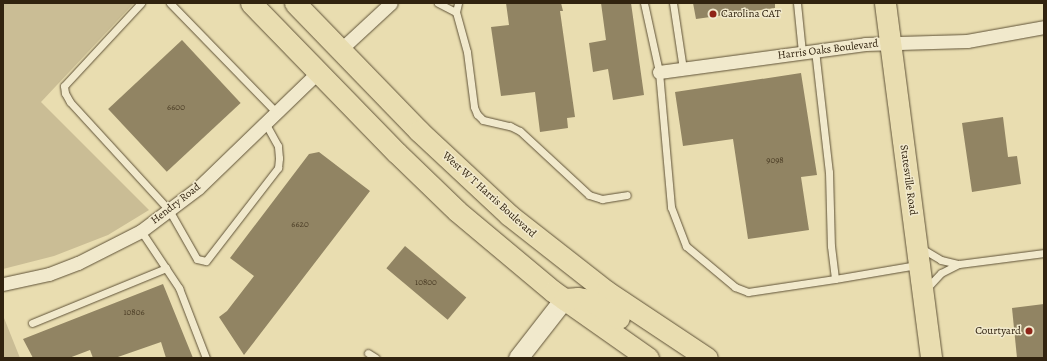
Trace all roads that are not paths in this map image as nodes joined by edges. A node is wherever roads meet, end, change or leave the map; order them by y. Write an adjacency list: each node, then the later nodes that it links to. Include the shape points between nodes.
1 (141, 3): 23 (lane, via 64,86 70,102)
2 (170, 3): 20 (lane)
3 (251, 3): 18 (main road)
4 (295, 3): 15 (main road, West W T Harris Boulevard)
5 (391, 3): 15 (street)
6 (438, 3): 12 (lane)
7 (458, 3): 12 (lane)
8 (644, 3): 19 (lane)
9 (673, 3): 17 (lane)
10 (797, 3): 16 (lane)
11 (885, 3): 14 (main road, Statesville Road)
12 (456, 12): 22 (lane, via 467,52 477,114 483,120 520,131 589,195 602,199)
13 (1044, 27): 14 (street, Harris Oaks Boulevard, via 967,41)
14 (890, 44): 16 (street, Harris Oaks Boulevard, via 865,44); 26 (main road, Statesville Road)
15 (340, 50): 40 (main road, West W T Harris Boulevard, via 448,160 509,215 606,291)
16 (809, 51): 17 (street, Harris Oaks Boulevard); 29 (lane, via 829,172 831,246)
17 (683, 69): 19 (street, Harris Oaks Boulevard)
18 (318, 72): 20 (street, Hendry Road); 32 (main road, via 452,206)
19 (659, 72): 29 (lane, via 671,207 686,246 735,287 748,292)
20 (276, 112): 21 (street, Hendry Road)
21 (265, 123): 23 (street, Hendry Road, via 198,188); 23 (lane, via 278,146 278,168 206,261 197,259)
22 (627, 195)
23 (169, 210): 24 (street, Hendry Road)
24 (141, 231): 28 (lane); 30 (street, Hendry Road, via 78,263 49,274)
25 (1044, 253): 27 (lane)
26 (918, 255): 27 (lane); 29 (lane); 31 (main road, Statesville Road)
27 (958, 264): 31 (lane, via 941,274)
28 (166, 268): 33 (lane); 35 (lane, via 179,288)
29 (835, 279)
30 (3, 284)
31 (923, 292): 41 (main road, Statesville Road)
32 (564, 299): 37 (main road); 38 (main road); 39 (main road, via 584,298 597,303)
33 (32, 323)
34 (368, 353): 36 (lane)
35 (206, 358)
36 (376, 358)
37 (518, 358)
38 (648, 358)
39 (684, 358)
40 (707, 358)
41 (931, 358)

